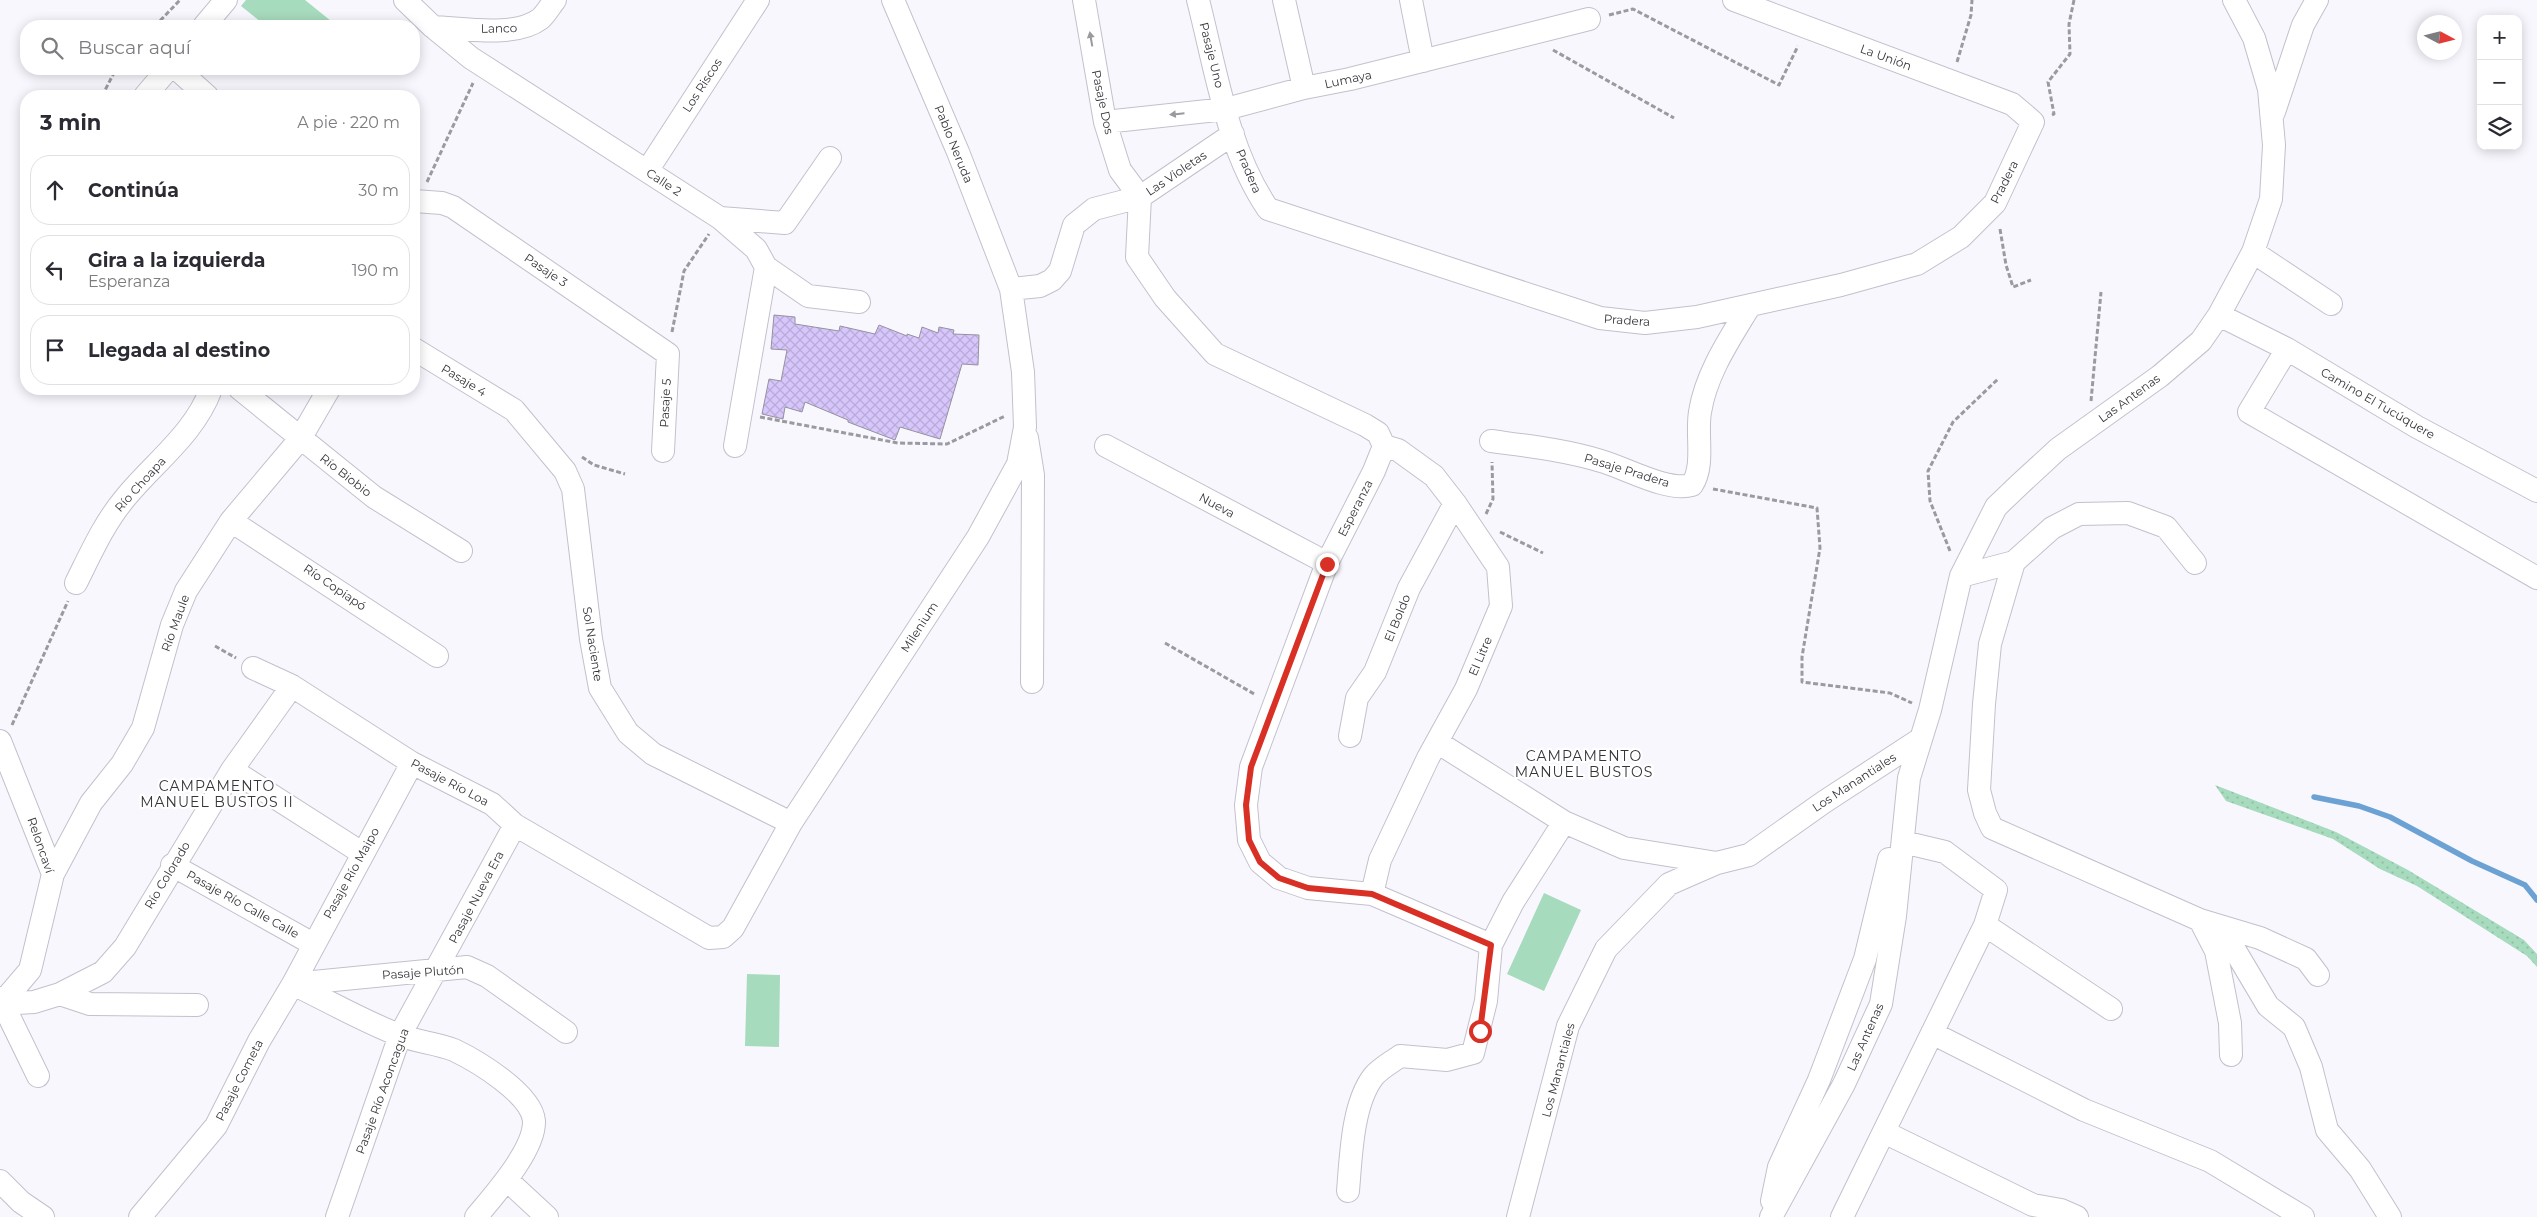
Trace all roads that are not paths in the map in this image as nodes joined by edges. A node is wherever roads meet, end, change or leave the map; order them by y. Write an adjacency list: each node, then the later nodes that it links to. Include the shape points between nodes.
1 (226, 0): 14 (street)
2 (405, 0): 15 (street, Calle 2)
3 (555, 0): 15 (street, Lanco, via 541,18 522,29)
4 (758, 0): 28 (street, Los Riscos)
5 (893, 0): 34 (street, Pablo Neruda, via 958,152)
6 (1084, 0): 24 (street, Pasaje Dos, one-way to 6)
7 (1198, 0): 22 (street, Pasaje Uno)
8 (1284, 0): 19 (street)
9 (1411, 0): 16 (street)
10 (1734, 0): 25 (street, La Unión, via 2012,104)
11 (2234, 0): 23 (street, Las Antenas, via 2254,38 2269,88)
12 (2317, 0): 23 (street, via 2303,25)
13 (1588, 19): 16 (street, Lumaya)
14 (209, 20)
15 (433, 27): 28 (street, Calle 2, via 481,65)
16 (1423, 61): 19 (street, Lumaya)
17 (163, 75): 20 (street)
18 (184, 75): 21 (street)
19 (1304, 88): 22 (street, Lumaya)
20 (150, 90)
21 (200, 90)
22 (1226, 109): 24 (street, Lumaya, one-way to 24); 26 (street, Pradera)
23 (2272, 118): 32 (street, Las Antenas, via 2272,199)
24 (1106, 122): 29 (street, Pasaje Dos, via 1120,170)
25 (2033, 122): 37 (street, Pradera, via 1995,203 1961,237 1916,264)
26 (1233, 134): 29 (street, Las Violetas); 37 (street, Pradera, via 1257,194 1268,209 1298,220 1600,318 1645,323 1697,318)
27 (830, 158): 31 (street, via 785,223)
28 (647, 171): 31 (street, Calle 2)
29 (1140, 197): 34 (street, Las Violetas, via 1094,209 1074,225 1060,271 1052,280 1040,286); 51 (street, via 1137,257 1165,298 1215,354 1365,425 1378,433)
30 (420, 201): 41 (street, Pasaje 3, via 453,207)
31 (720, 218): 33 (street, Calle 2, via 756,249)
32 (2253, 252): 36 (street); 38 (street, Las Antenas)
33 (766, 267): 35 (street, via 808,296); 49 (street)
34 (1011, 289): 46 (street, Milenium, via 1023,372)
35 (859, 302)
36 (2330, 304)
37 (1749, 307): 48 (street, Pasaje Pradera, via 1710,376 1700,412 1698,472 1692,485 1680,486 1554,449)
38 (2220, 315): 39 (street, Camino El Tucúquere); 60 (street, Las Antenas, via 2201,341 2160,376 2058,449 1996,507)
39 (2287, 349): 53 (street, Camino El Tucúquere, via 2417,427); 61 (street, via 2249,412)
40 (420, 354): 45 (street, Pasaje 4)
41 (668, 354): 52 (street, Pasaje 5)
42 (207, 395): 62 (street, Río Choapa, via 171,450 126,496 106,523)
43 (247, 395): 47 (street, Río Biobio)
44 (326, 395): 47 (street, Río Maule)
45 (514, 410): 75 (street, Sol Naciente, via 565,471 573,489 600,688 628,733 652,754)
46 (1025, 417): 65 (street, via 1034,474); 75 (street, Milenium, via 1018,464 978,537)
47 (300, 439): 55 (street, Río Maule); 56 (street, Río Biobio, via 374,497)
48 (1491, 441)
49 (736, 446)
50 (1106, 446): 59 (street, Nueva)
51 (1384, 446): 54 (street, El Litre, via 1398,450 1434,476); 59 (street, Esperanza)
52 (663, 451)
53 (2537, 491)
54 (1455, 503): 67 (street, El Boldo, via 1409,588 1375,672 1357,698); 69 (street, El Litre, via 1498,567 1501,606 1466,689)
55 (231, 521): 63 (street, Río Copiapó); 81 (street, Río Maule, via 186,592 172,625 143,728 122,764 90,803)
56 (460, 551)
57 (2014, 562): 58 (street, via 2052,528 2079,514 2128,513 2166,527); 60 (street); 83 (street, via 1990,644 1984,704 1979,790 1992,828)
58 (2194, 563)
59 (1327, 564): 82 (street, Esperanza, via 1251,767 1246,805 1249,840 1260,862 1279,878 1308,888)
60 (1961, 576): 68 (street, Las Antenas, via 1930,710)
61 (2537, 578)
62 (76, 583)
63 (437, 656)
64 (254, 668): 66 (street, Pasaje Río Loa)
65 (1032, 682)
66 (292, 686): 71 (street, Pasaje Río Loa); 72 (street, Río Colorado)
67 (1350, 736)
68 (1919, 740): 73 (street, Las Antenas); 79 (street, Los Manantiales, via 1749,855)
69 (1437, 742): 74 (street); 82 (street, El Litre, via 1380,860)
70 (1, 744): 81 (street, Reloncaví)
71 (412, 762): 76 (street, Pasaje Río Loa, via 492,804); 78 (street, Pasaje Río Maipo)
72 (232, 770): 78 (street); 80 (street, Río Colorado)
73 (1909, 778): 77 (street, Las Antenas); 110 (street, Las Antenas, via 1865,959 1819,1080 1779,1168)
74 (1564, 822): 79 (street, via 1624,848); 87 (street, via 1513,902)
75 (791, 823): 85 (street, Milenium, via 734,928)
76 (515, 825): 85 (street, Pasaje Río Loa, via 709,938); 88 (street, Pasaje Nueva Era)
77 (1903, 842): 84 (street, via 1945,852 1996,890); 110 (street, Las Antenas, via 1881,1004 1844,1084)
78 (362, 853): 86 (street, Pasaje Río Maipo)
79 (1717, 863): 109 (street, Los Manantiales, via 1668,884 1606,949 1568,1026)
80 (172, 865): 86 (street, Pasaje Río Calle Calle); 91 (street, Río Colorado, via 124,947 103,972)
81 (53, 874): 92 (street, Reloncaví, via 30,970)
82 (1372, 894): 87 (street, Esperanza)
83 (2200, 920): 89 (street, via 2260,938 2306,959); 98 (street, via 2216,951 2230,1023); 114 (street, via 2230,942 2268,1006 2294,1027 2312,1068 2327,1130 2360,1169)
84 (1985, 925): 94 (street); 96 (street)
85 (723, 938)
86 (313, 944): 90 (street, Pasaje Río Maipo)
87 (1491, 945): 103 (street, via 1486,1001 1474,1053 1447,1060 1400,1056 1373,1076 1361,1103)
88 (437, 968): 90 (street, Pasaje Plutón); 95 (street, Pasaje Plutón, via 467,967 487,976); 97 (street, Pasaje Río Aconcagua)
89 (2318, 975)
90 (293, 984): 97 (street); 105 (street, Pasaje Cometa, via 259,1041 216,1126)
91 (60, 994): 92 (street, Río Colorado, via 34,1002); 93 (street, via 90,1004)
92 (1, 1002): 99 (street)
93 (197, 1005)
94 (2112, 1009)
95 (566, 1032)
96 (1932, 1033): 100 (street); 113 (street, via 2084,1110 2210,1161)
97 (400, 1035): 101 (street, via 454,1050 500,1077 528,1104 534,1119 533,1135); 106 (street, Pasaje Río Aconcagua)
98 (2231, 1055)
99 (38, 1076)
100 (1884, 1132): 111 (street); 112 (street, via 2032,1205 2061,1210)
101 (507, 1180): 107 (street); 108 (street)
102 (0, 1181): 104 (street)
103 (1348, 1191)
104 (43, 1217)
105 (140, 1217)
106 (337, 1217)
107 (476, 1217)
108 (547, 1217)
109 (1518, 1217)
110 (1769, 1217)
111 (1842, 1217)
112 (2077, 1217)
113 (2303, 1217)
114 (2390, 1217)

